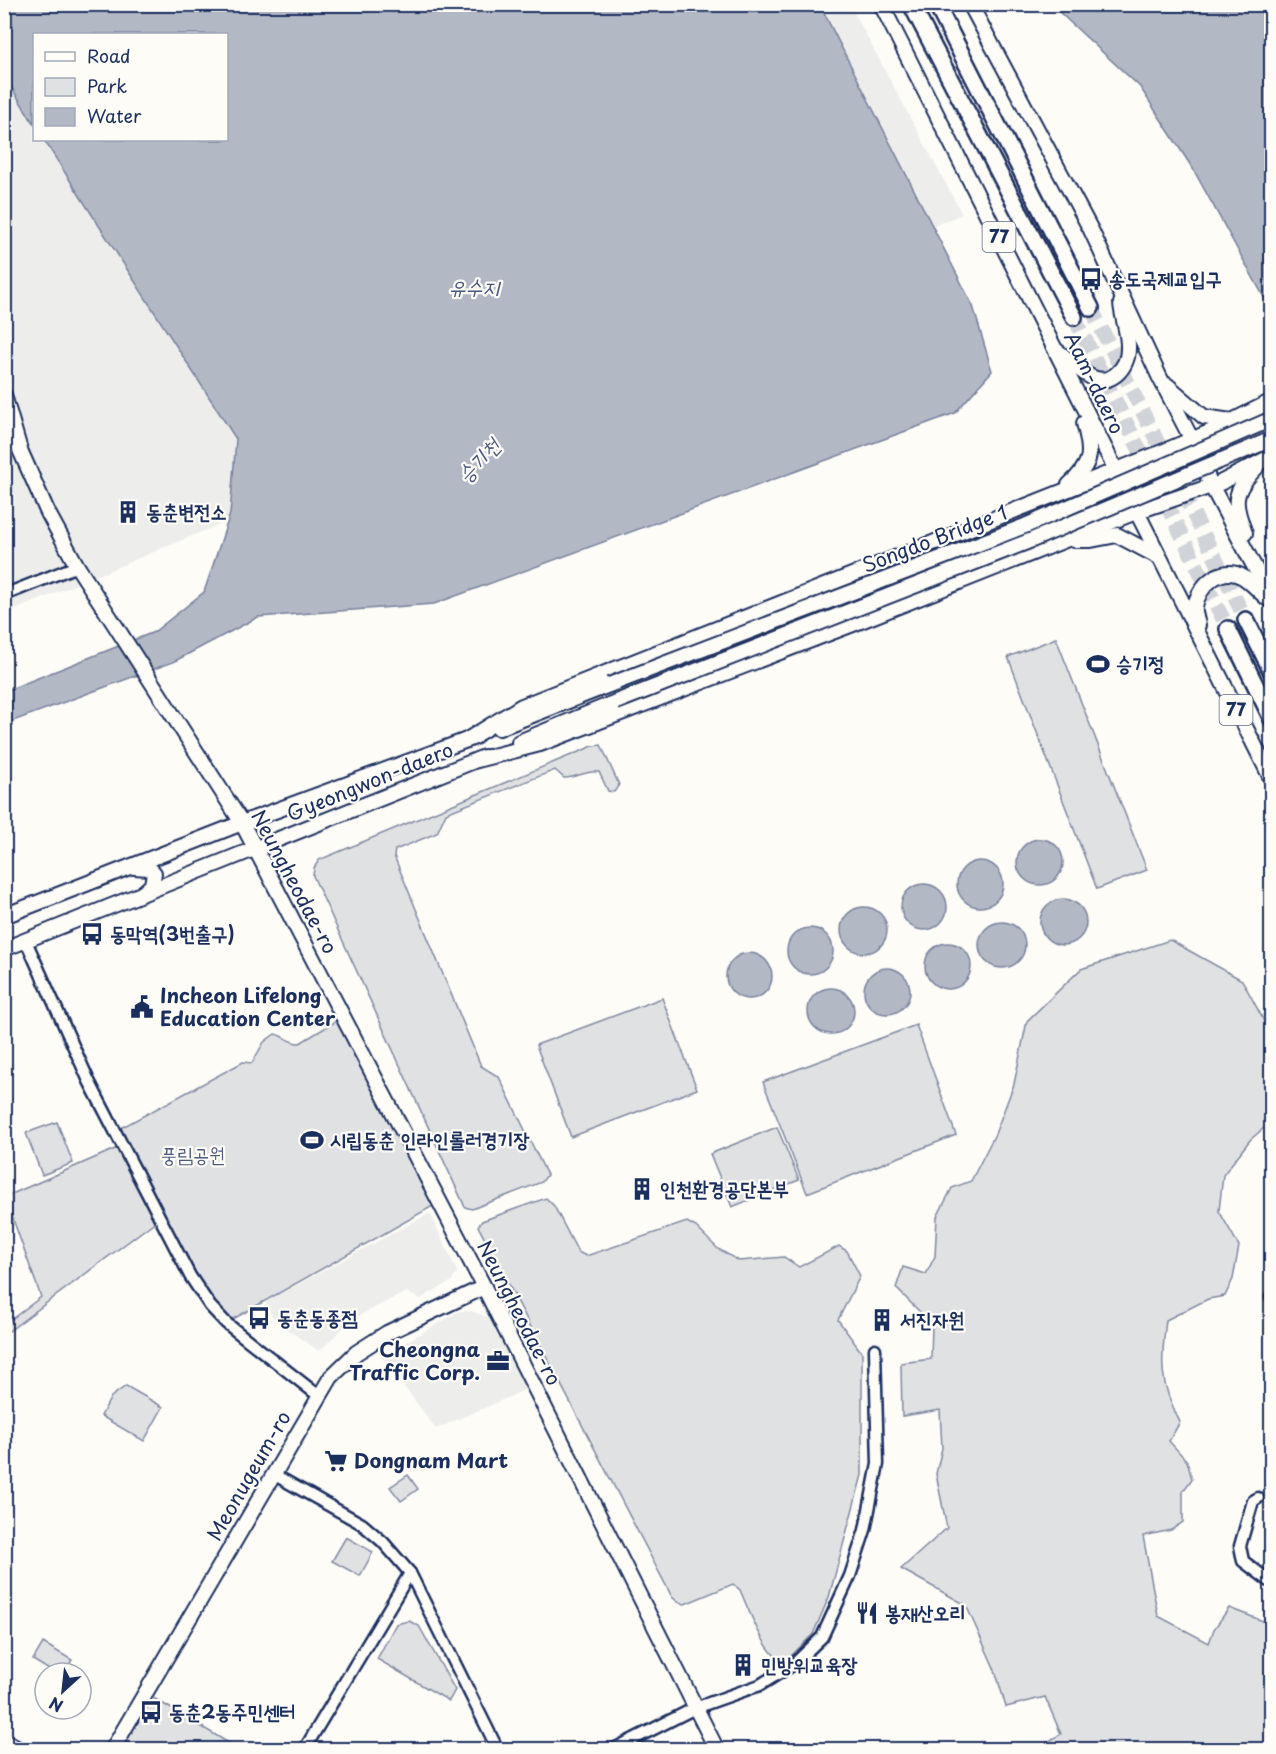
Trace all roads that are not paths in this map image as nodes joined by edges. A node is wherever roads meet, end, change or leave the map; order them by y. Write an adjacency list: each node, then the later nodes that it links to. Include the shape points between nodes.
1 (881, 4): 8 (main road, Aam-daero / 77)
2 (911, 4): 7 (highway, Aam-daero)
3 (936, 4): 6 (highway, Aam-daero)
4 (970, 4): 5 (main road)
5 (1121, 294): 8 (main road, via 1128,349 1119,373 1101,380 1090,377); 9 (main road)
6 (1091, 309)
7 (1074, 317)
8 (1053, 348): 11 (main road, Aam-daero / 77)
9 (1159, 376): 14 (main road, via 1204,417); 16 (main road)
10 (4, 395): 24 (main road, Neungheodae-ro, via 20,450)
11 (1078, 398): 18 (main road, Aam-daero / 77); 20 (main road, via 1091,450 1079,475)
12 (1272, 401): 14 (main road)
13 (1272, 419): 32 (main road, Songdo Bridge 1, bridge, via 1025,526)
14 (1231, 421): 16 (main road)
15 (1272, 439): 33 (main road, Songdo Bridge 1, bridge, via 1032,540)
16 (1192, 440): 18 (main road); 19 (main road)
17 (1272, 457): 19 (main road); 25 (main road, via 1247,477 1236,496 1236,509)
18 (1114, 471): 20 (main road); 21 (main road, Aam-daero / 77)
19 (1211, 485): 21 (main road); 25 (main road)
20 (1061, 492): 35 (main road, via 522,706)
21 (1136, 512): 22 (main road); 23 (main road, Aam-daero / 77)
22 (1066, 540): 23 (main road, via 1117,535); 36 (main road, via 540,744)
23 (1158, 556): 30 (main road, Aam-daero / 77)
24 (77, 566): 26 (street); 38 (main road, Neungheodae-ro)
25 (1259, 575): 27 (main road)
26 (4, 595)
27 (1272, 602): 30 (main road, via 1242,576 1228,573 1213,578 1201,588 1195,608)
28 (1246, 620): 31 (highway)
29 (1228, 629): 34 (highway)
30 (1201, 641): 37 (main road, Aam-daero / 77)
31 (1272, 672)
32 (609, 685): 35 (main road, Gyeongwon-daero)
33 (616, 702): 36 (main road, Gyeongwon-daero)
34 (1272, 719)
35 (467, 740): 38 (main road, Gyeongwon-daero)
36 (477, 760): 39 (main road, Gyeongwon-daero)
37 (1272, 780)
38 (242, 823): 39 (main road, Neungheodae-ro); 40 (main road, Gyeongwon-daero)
39 (255, 849): 41 (main road, Gyeongwon-daero); 45 (main road, Neungheodae-ro)
40 (130, 867): 41 (main road, via 149,868 154,873 152,885); 42 (main road, Gyeongwon-daero)
41 (142, 894): 43 (main road, Gyeongwon-daero)
42 (4, 916)
43 (26, 940): 44 (main road, Gyeongwon-daero); 47 (street, via 90,1080 190,1276 226,1323)
44 (4, 949)
45 (484, 1287): 47 (main road, Meonugeum-ro, via 387,1333 356,1353 331,1377); 52 (main road, Neungheodae-ro)
46 (875, 1349): 52 (street, via 878,1464 865,1530 850,1576 822,1637 794,1664 760,1685)
47 (319, 1396): 48 (main road, Meonugeum-ro)
48 (273, 1474): 50 (street, via 362,1524); 55 (main road, Meonugeum-ro)
49 (1258, 1498): 51 (street, via 1253,1501 1240,1546 1243,1561)
50 (410, 1573): 56 (street); 57 (street)
51 (1272, 1583)
52 (695, 1708): 58 (street); 59 (main road, Neungheodae-ro)
53 (4, 1741): 54 (main road)
54 (20, 1749)
55 (112, 1749)
56 (304, 1749)
57 (498, 1749)
58 (612, 1749)
59 (717, 1749)

